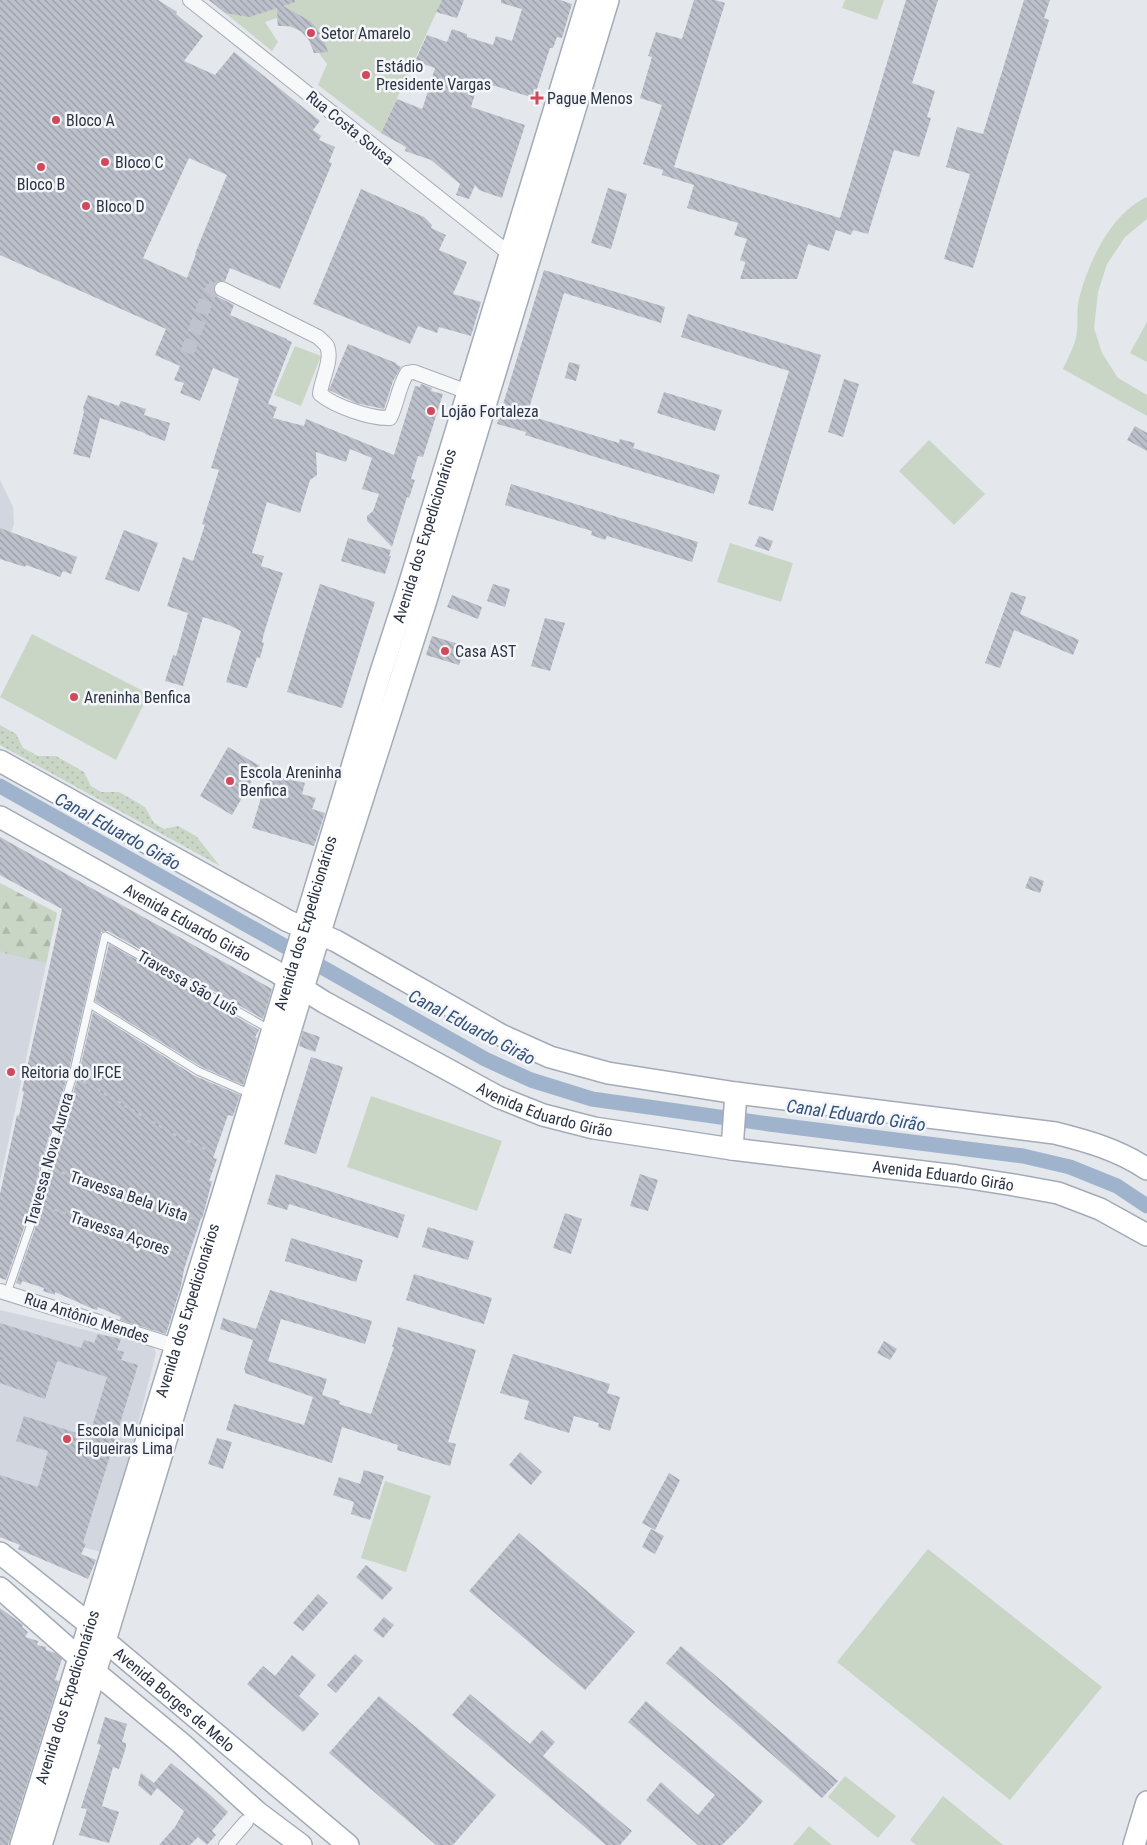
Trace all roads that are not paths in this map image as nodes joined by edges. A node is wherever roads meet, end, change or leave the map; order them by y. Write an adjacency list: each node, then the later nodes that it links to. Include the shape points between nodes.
1 (190, 0): 4 (street, Rua Costa Sousa)
2 (588, 0): 4 (main road, Avenida dos Expedicionários)
3 (608, 0): 7 (main road, Avenida dos Expedicionários)
4 (511, 255): 6 (main road, Avenida dos Expedicionários)
5 (222, 288): 6 (street, via 318,337 327,346 328,358 320,394 329,401 381,419 390,418 400,385 407,373 414,372)
6 (468, 392): 7 (main road, Avenida dos Expedicionários)
7 (416, 596): 11 (main road, Avenida dos Expedicionários)
8 (0, 761): 11 (main road, via 279,916)
9 (0, 817): 12 (main road, Avenida Eduardo Girão)
10 (105, 936): 13 (lane, Travessa Nova Aurora); 14 (lane, Travessa São Luís)
11 (310, 938): 12 (main road, Avenida dos Expedicionários); 16 (main road, via 336,941 502,1035 550,1057 608,1073)
12 (298, 976): 14 (main road, Avenida dos Expedicionários); 17 (main road, Avenida Eduardo Girão, via 498,1097 543,1115 594,1128); 25 (main road, Avenida dos Expedicionários)
13 (90, 1004): 15 (lane, via 198,1071); 20 (lane, Travessa Nova Aurora, via 73,1075 45,1167 38,1204)
14 (272, 1030): 15 (main road, Avenida dos Expedicionários)
15 (252, 1094): 21 (main road, Avenida dos Expedicionários)
16 (735, 1097): 17 (main road); 18 (main road, via 1055,1133 1109,1149)
17 (733, 1144): 19 (main road, Avenida Eduardo Girão, via 1058,1193 1100,1209)
18 (1147, 1169)
19 (1147, 1235)
20 (3, 1292): 21 (street, Rua Antônio Mendes)
21 (175, 1346): 24 (main road, Avenida dos Expedicionários)
22 (0, 1553): 24 (main road, Avenida Borges de Melo)
23 (0, 1588): 26 (main road, Avenida Borges de Melo)
24 (89, 1624): 25 (main road, Avenida Borges de Melo); 26 (main road, Avenida dos Expedicionários)
25 (105, 1641): 27 (main road, Avenida dos Expedicionários); 34 (main road, Avenida Borges de Melo)
26 (78, 1657): 27 (main road, Avenida Borges de Melo); 30 (main road, Avenida dos Expedicionários)
27 (95, 1672): 31 (main road, Avenida dos Expedicionários); 33 (main road, Avenida Borges de Melo)
28 (1147, 1802): 35 (main road)
29 (246, 1822): 32 (street)
30 (21, 1845)
31 (41, 1845)
32 (226, 1845)
33 (301, 1845)
34 (348, 1845)
35 (1134, 1845)

